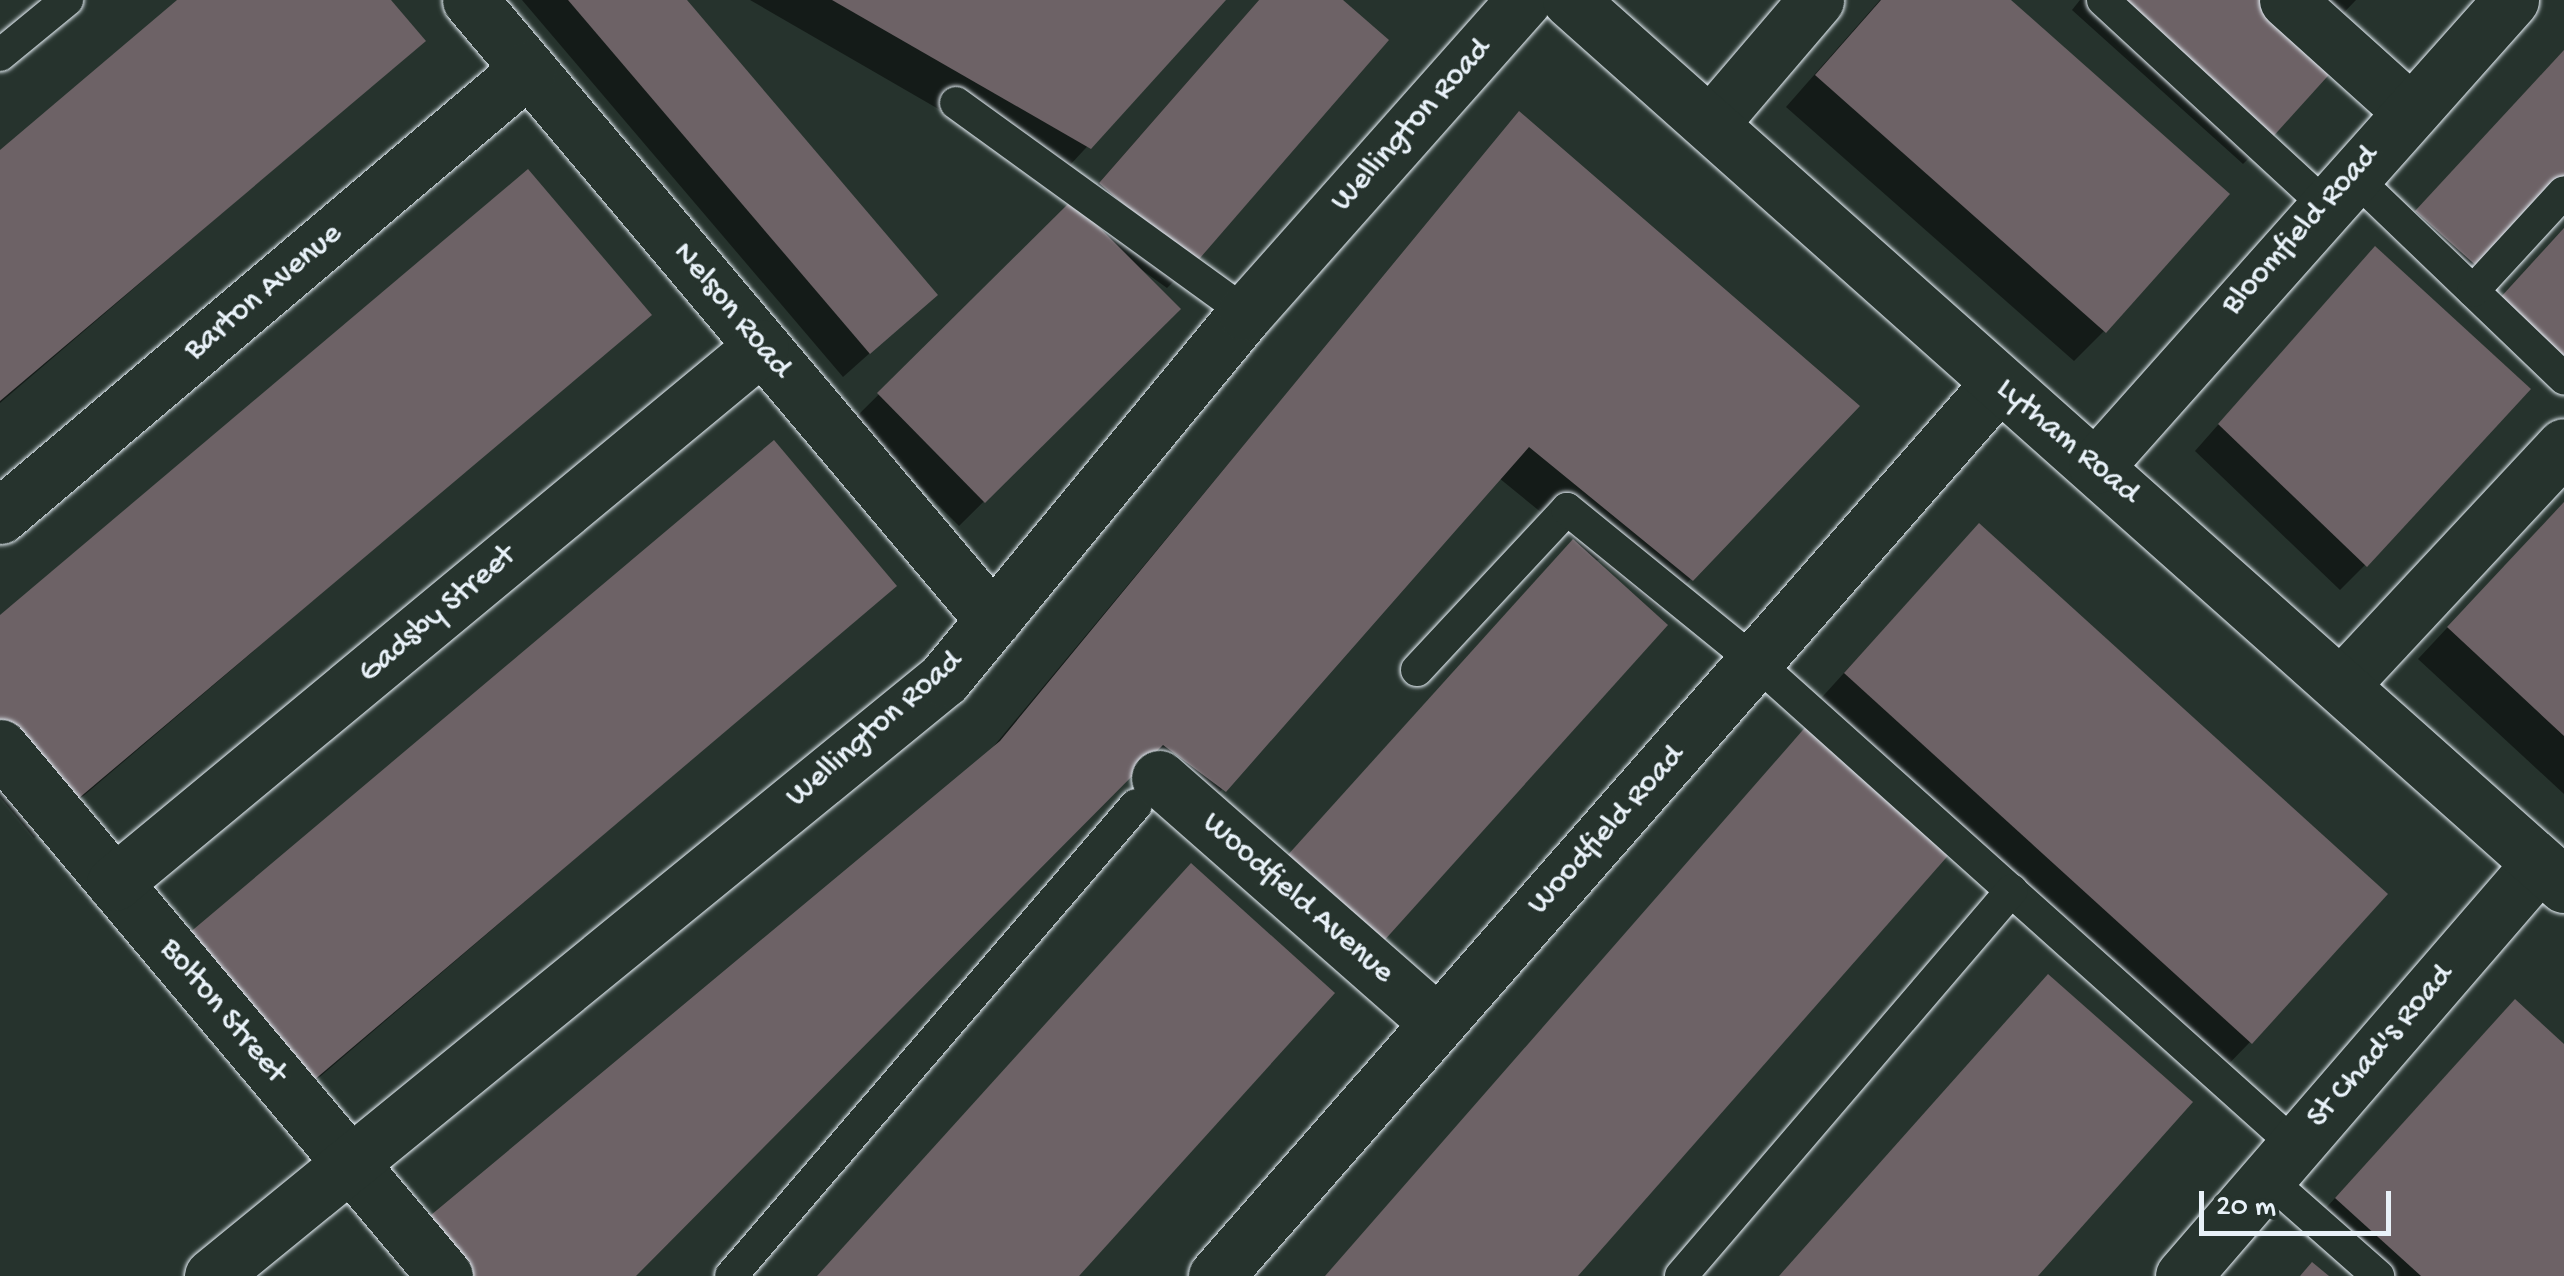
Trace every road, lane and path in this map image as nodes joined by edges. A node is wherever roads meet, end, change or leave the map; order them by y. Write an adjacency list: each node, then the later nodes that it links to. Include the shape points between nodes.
1 (68, 0): 9 (lane)
2 (470, 0): 10 (street, Nelson Road)
3 (1524, 0): 17 (street, Wellington Road)
4 (1570, 0): 13 (street, Lytham Road)
5 (1816, 0): 13 (street)
6 (2103, 0): 14 (lane)
7 (2287, 0): 12 (street)
8 (2510, 0): 12 (street, Bloomfield Road)
9 (0, 55)
10 (528, 69): 18 (street, Nelson Road); 23 (street, Barton Avenue)
11 (956, 103): 17 (lane)
12 (2409, 110): 14 (street, Bloomfield Road)
13 (1710, 123): 20 (street, Lytham Road)
14 (2338, 190): 16 (lane); 22 (street, Bloomfield Road)
15 (2564, 192): 16 (lane)
16 (2473, 291): 19 (lane)
17 (1246, 314): 24 (street, Wellington Road)
18 (762, 347): 24 (street, Nelson Road); 31 (street, Gadsby Street)
19 (2564, 378)
20 (1998, 384): 22 (street, Lytham Road); 25 (street, Woodfield Road)
21 (2564, 446): 27 (street)
22 (2096, 466): 27 (street, Lytham Road)
23 (0, 516)
24 (993, 620): 35 (street, Wellington Road, via 944,679)
25 (1758, 664): 26 (lane, via 1567,509); 32 (lane); 33 (street, Woodfield Road)
26 (1417, 670)
27 (2342, 684): 30 (street, Lytham Road)
28 (0, 746): 31 (street, Bolton Street)
29 (1147, 792): 33 (street, Woodfield Avenue); 38 (lane)
30 (2552, 874): 34 (street, St Chad's Road)
31 (114, 883): 35 (street, Bolton Street)
32 (2012, 890): 34 (lane); 40 (lane)
33 (1436, 1021): 39 (street, Woodfield Road)
34 (2282, 1162): 41 (street, St Chad's Road); 42 (lane)
35 (348, 1164): 36 (street, Wellington Road); 37 (street, Bolton Street)
36 (212, 1276)
37 (446, 1276)
38 (732, 1276)
39 (1216, 1276)
40 (1681, 1276)
41 (2183, 1276)
42 (2378, 1276)

